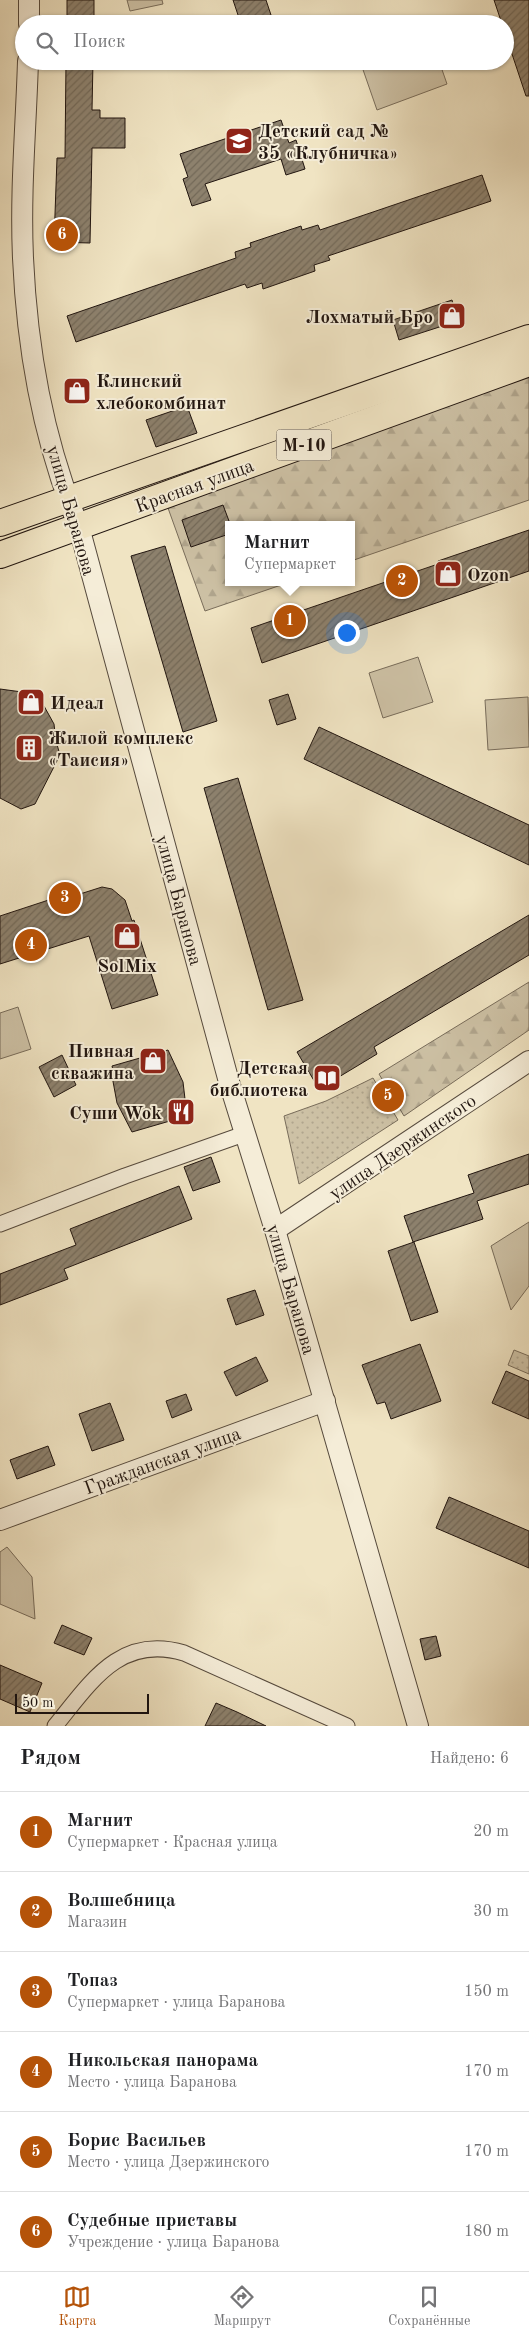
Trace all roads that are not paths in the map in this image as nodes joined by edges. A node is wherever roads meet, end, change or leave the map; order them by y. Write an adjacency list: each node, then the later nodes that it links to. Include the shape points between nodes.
1 (29, 0): 2 (street)
2 (29, 15)
3 (28, 70): 6 (street, улица Баранова, via 23,218 26,299 39,388)
4 (529, 338): 6 (highway, Красная улица / М-10)
5 (529, 363): 8 (highway, Красная улица / М-10)
6 (68, 499): 7 (highway, Красная улица / М-10); 8 (street, улица Баранова)
7 (0, 523)
8 (79, 527): 9 (highway, Красная улица / М-10); 11 (street, улица Баранова)
9 (0, 555)
10 (529, 1061): 13 (street, улица Дзержинского)
11 (244, 1134): 12 (street, улица Баранова); 14 (street)
12 (264, 1196): 13 (street, via 281,1211 289,1214); 15 (street, улица Баранова)
13 (303, 1212): 15 (street, улица Дзержинского)
14 (0, 1224)
15 (275, 1230): 16 (street, улица Баранова)
16 (325, 1401): 17 (street, Гражданская улица); 20 (street, улица Баранова)
17 (0, 1520)
18 (56, 1726): 19 (street, via 98,1674 133,1652 150,1648 184,1653)
19 (347, 1726)
20 (418, 1726)

